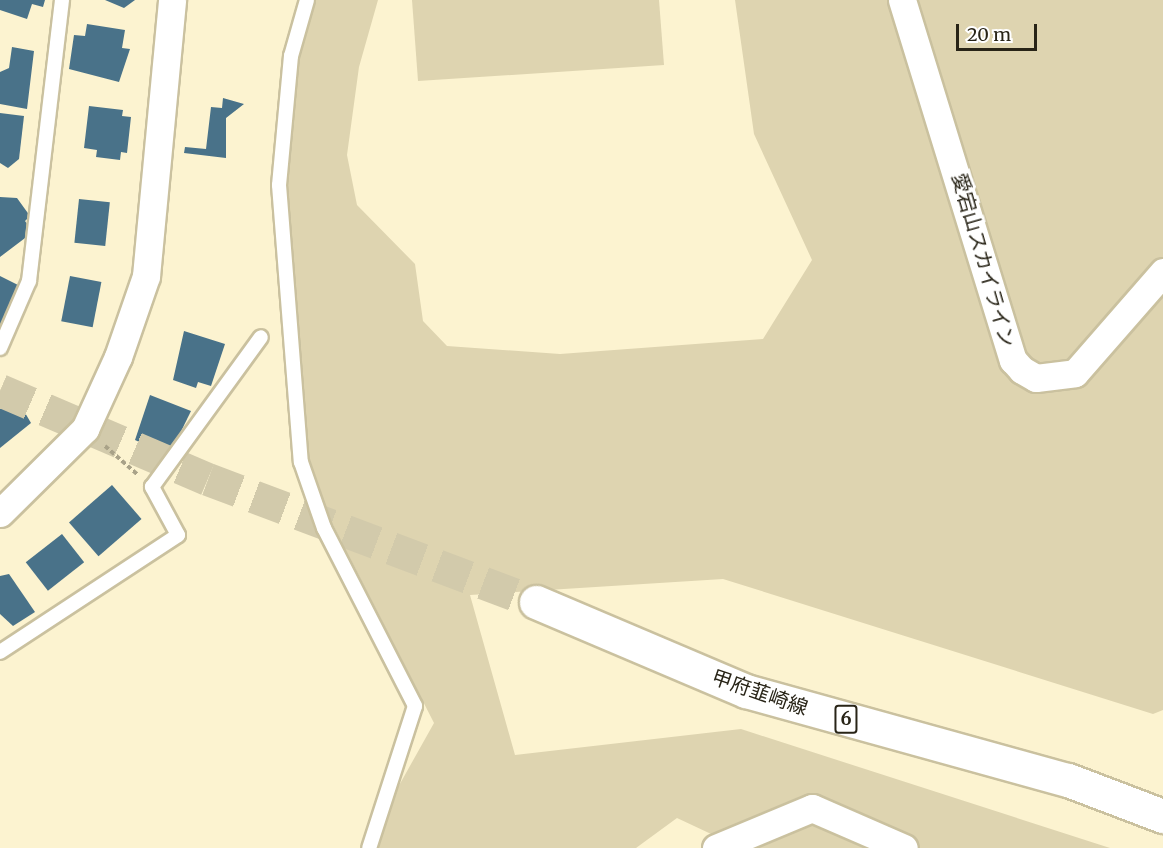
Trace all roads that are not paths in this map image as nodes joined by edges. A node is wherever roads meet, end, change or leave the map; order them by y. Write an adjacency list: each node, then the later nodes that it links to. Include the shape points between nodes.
1 (62, 0): 7 (lane, via 29,281)
2 (172, 0): 8 (street, via 146,276 118,357 85,429)
3 (307, 0): 12 (lane, via 291,56 279,185 301,462 324,528 415,706)
4 (902, 0): 5 (street, 愛宕山スカイライン, via 1013,360 1022,370 1036,378 1074,373)
5 (1163, 272)
6 (261, 337): 10 (lane, via 152,487 178,535)
7 (0, 348)
8 (0, 513)
9 (536, 602): 11 (main road, 甲府韮崎線 / 6, via 746,691 1068,780)
10 (0, 652)
11 (1163, 816)
12 (369, 848)
13 (716, 848): 14 (street, via 812,808)
14 (904, 848)

